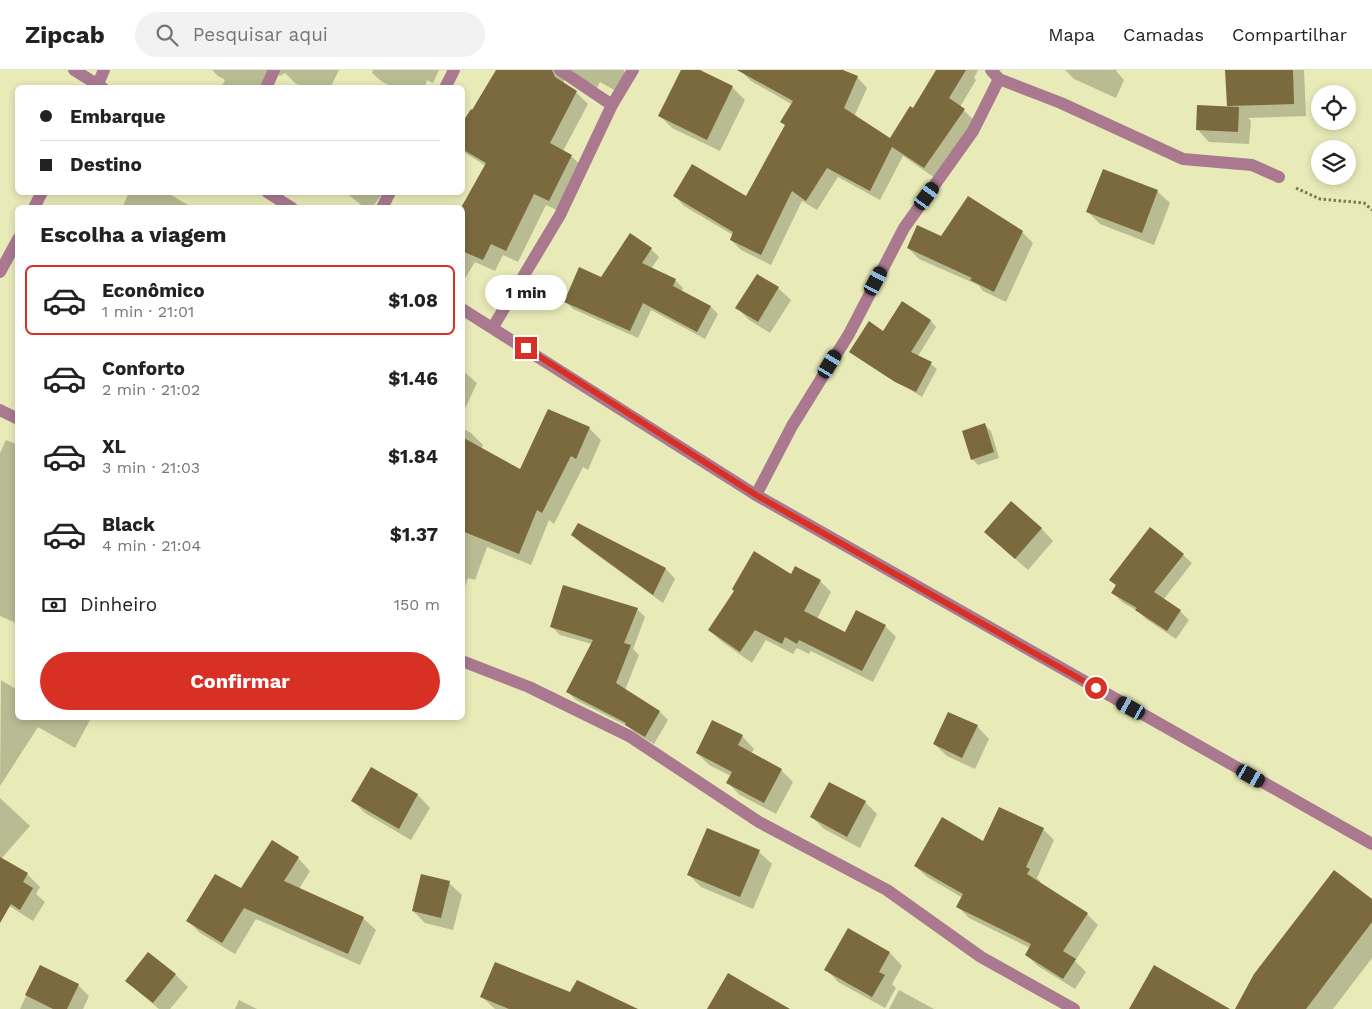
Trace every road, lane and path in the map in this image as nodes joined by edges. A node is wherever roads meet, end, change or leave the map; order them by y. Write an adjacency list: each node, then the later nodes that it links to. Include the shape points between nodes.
1 (74, 70): 8 (street)
2 (104, 70): 9 (street)
3 (274, 70): 10 (street)
4 (454, 70): 11 (street)
5 (560, 70): 12 (street)
6 (633, 70): 12 (street)
7 (995, 75): 13 (street, via 1183,159 1252,165); 23 (street, via 973,131 904,228 849,334 792,426)
8 (97, 85)
9 (99, 85)
10 (267, 85)
11 (446, 85)
12 (612, 105): 20 (street, via 560,215)
13 (1279, 178): 16 (path, via 1320,199 1364,203)
14 (272, 195): 15 (street)
15 (287, 205)
16 (1372, 210)
17 (15, 244): 18 (street)
18 (0, 272)
19 (465, 310): 20 (street)
20 (493, 327): 23 (street)
21 (0, 410): 22 (street)
22 (15, 418)
23 (756, 495): 25 (street)
24 (465, 662): 26 (street, via 529,687 629,736 759,822 887,890 980,957)
25 (1372, 844)
26 (1074, 1009)

